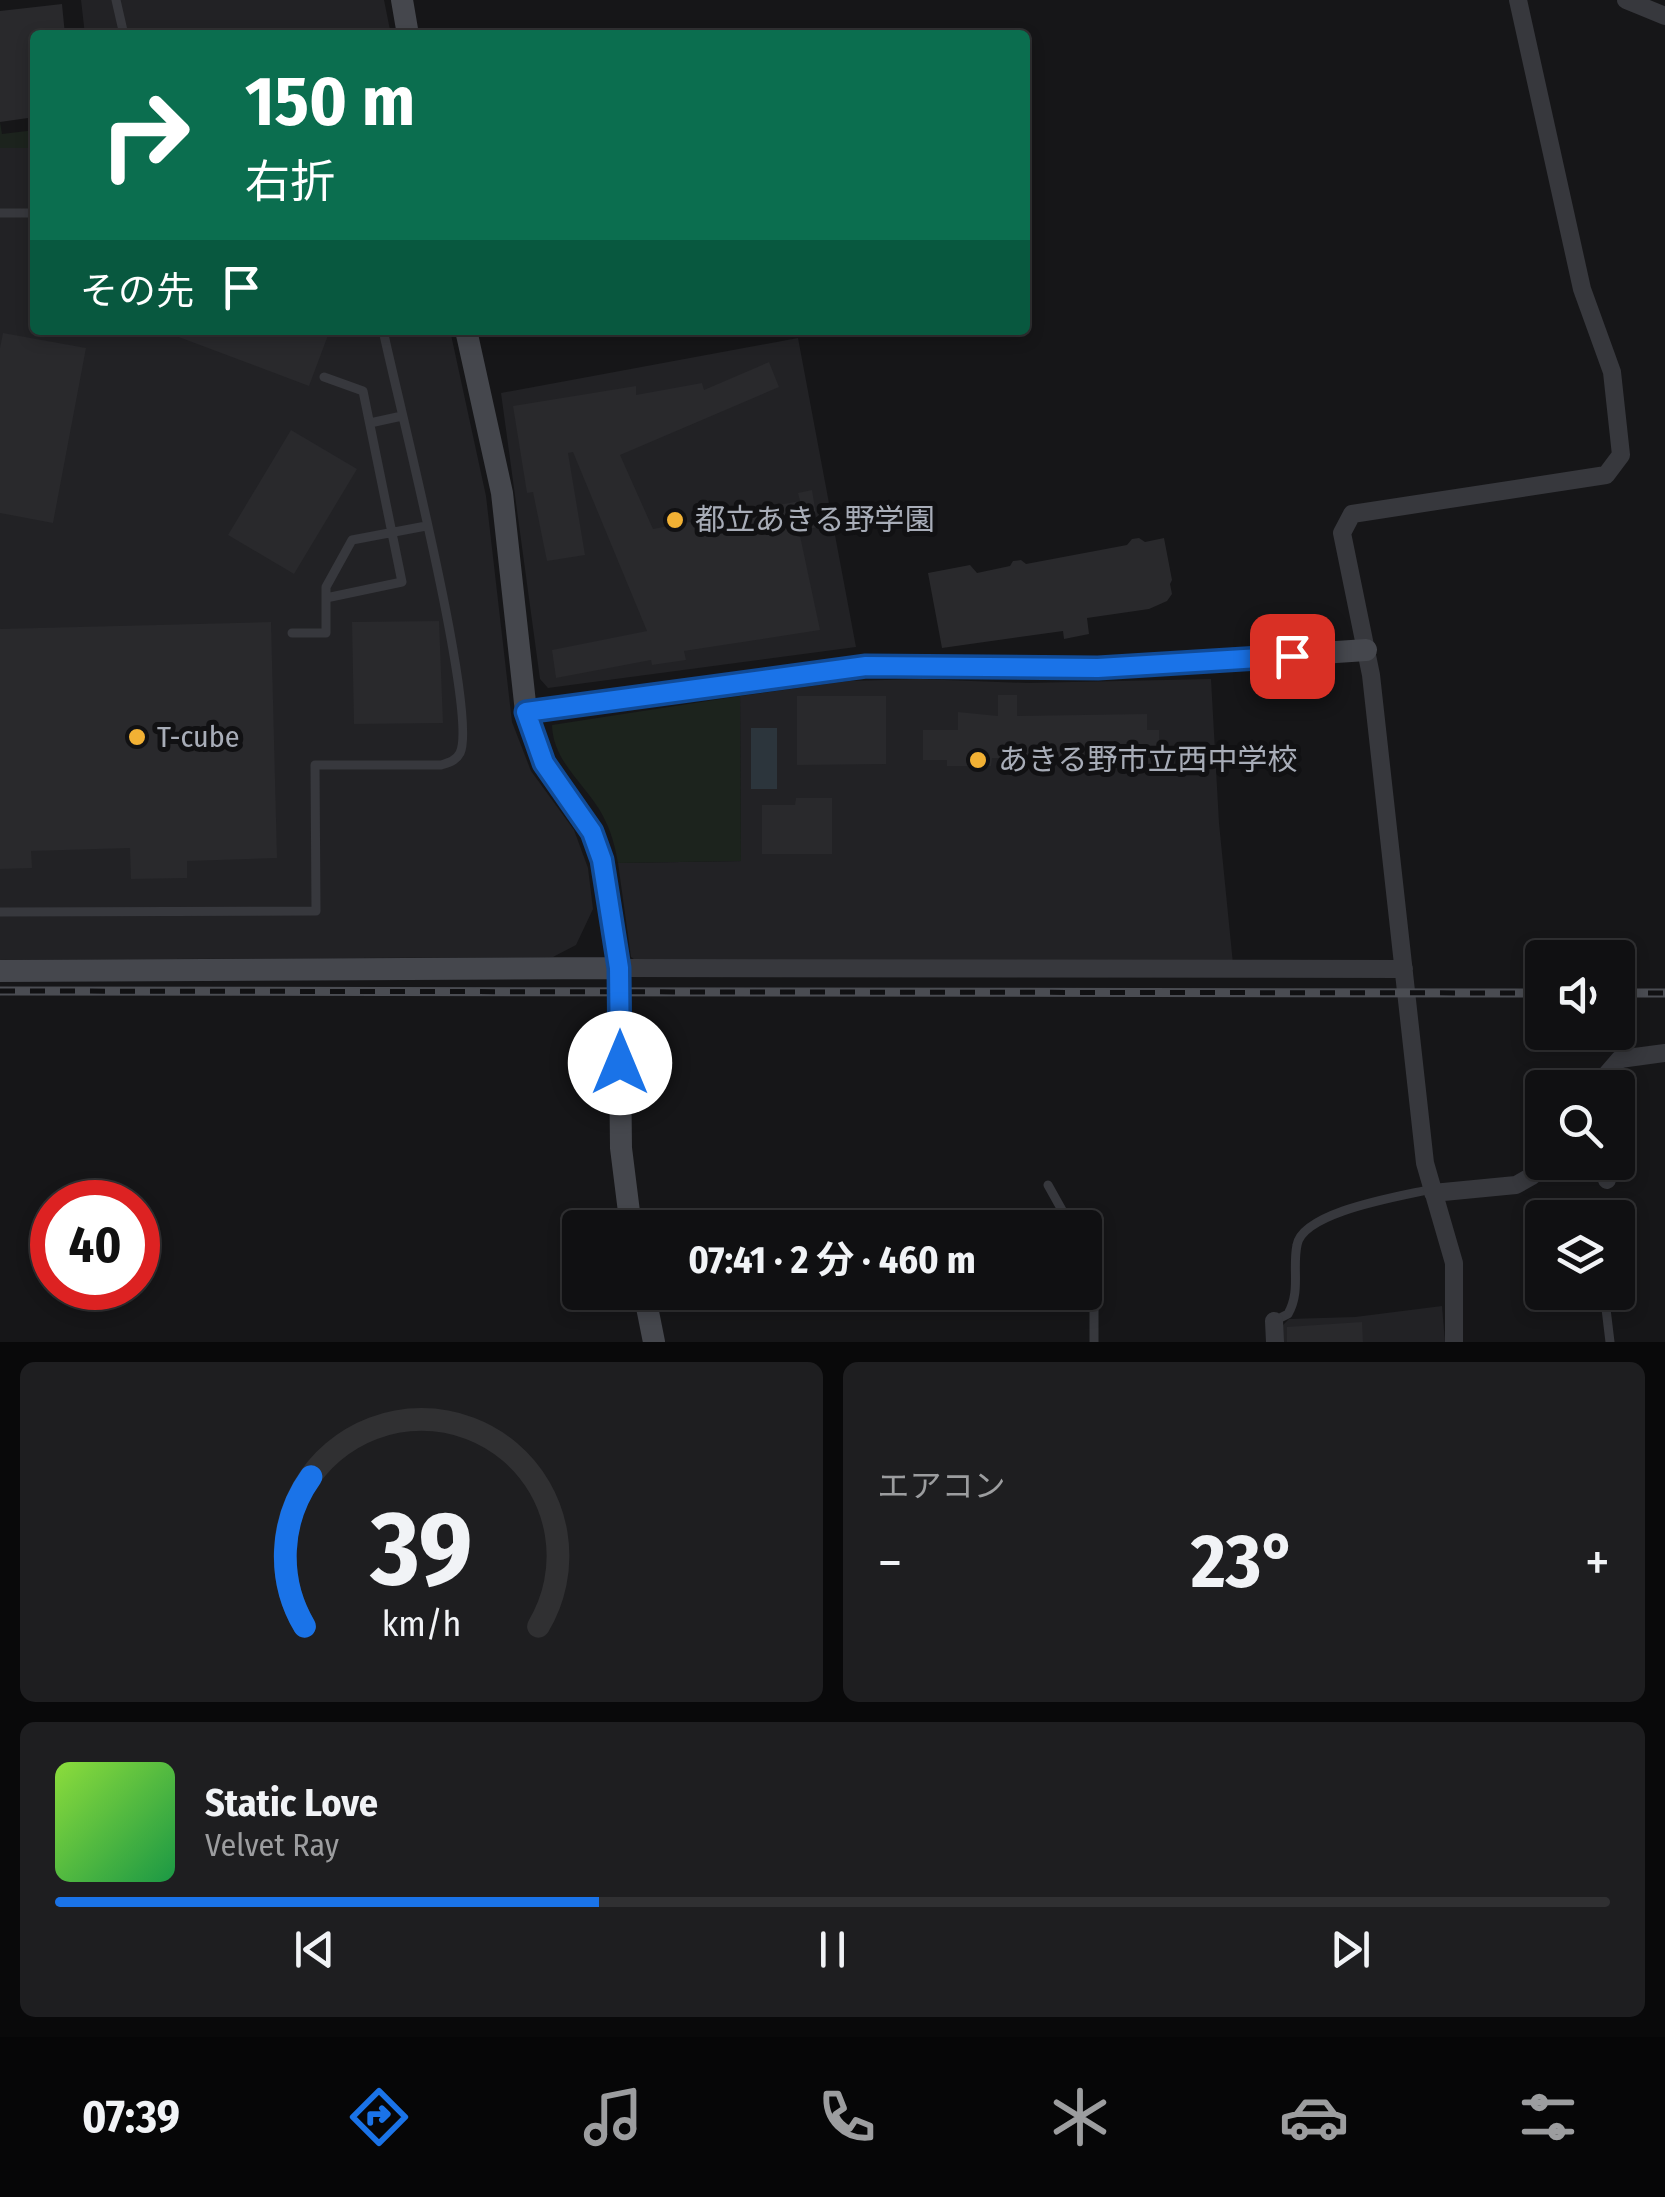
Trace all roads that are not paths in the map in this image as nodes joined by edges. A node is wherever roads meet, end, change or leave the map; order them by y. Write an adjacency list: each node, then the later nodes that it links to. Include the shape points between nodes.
1 (116, 0): 6 (lane)
2 (402, 0): 7 (street)
3 (1518, 0): 19 (street, via 1582,290 1612,372 1621,454 1606,475 1352,514 1342,532)
4 (1626, 0): 5 (street)
5 (1665, 16)
6 (123, 30)
7 (407, 30)
8 (0, 213): 9 (lane)
9 (30, 213)
10 (384, 335): 13 (lane)
11 (467, 335): 20 (street, via 502,493)
12 (324, 377): 14 (lane, via 362,391)
13 (402, 416): 14 (lane); 15 (lane)
14 (370, 423): 16 (lane)
15 (426, 526): 16 (lane); 21 (lane, via 451,637 460,753 441,765 315,765 316,911)
16 (392, 532): 17 (lane, via 352,540); 17 (lane, via 402,582)
17 (326, 598): 18 (lane, via 326,632)
18 (292, 633)
19 (1366, 650): 20 (street, via 1115,668 866,666); 23 (street)
20 (526, 712): 22 (street, via 544,763 597,846)
21 (0, 912)
22 (619, 968): 23 (street); 24 (street); 32 (street, via 621,1148)
23 (1404, 969): 31 (street)
24 (0, 971)
25 (1621, 1050): 27 (lane)
26 (1665, 1053): 27 (street)
27 (1620, 1059): 28 (street)
28 (1610, 1070)
29 (1525, 1180): 31 (street)
30 (1048, 1185): 33 (lane)
31 (1432, 1191): 37 (lane, via 1348,1208 1302,1233 1293,1305); 41 (street, via 1454,1263)
32 (629, 1210)
33 (1062, 1210)
34 (648, 1310): 38 (street)
35 (1094, 1310): 39 (lane)
36 (1606, 1310): 42 (lane)
37 (1274, 1321): 40 (street)
38 (654, 1342)
39 (1094, 1342)
40 (1275, 1342)
41 (1454, 1342)
42 (1610, 1342)

